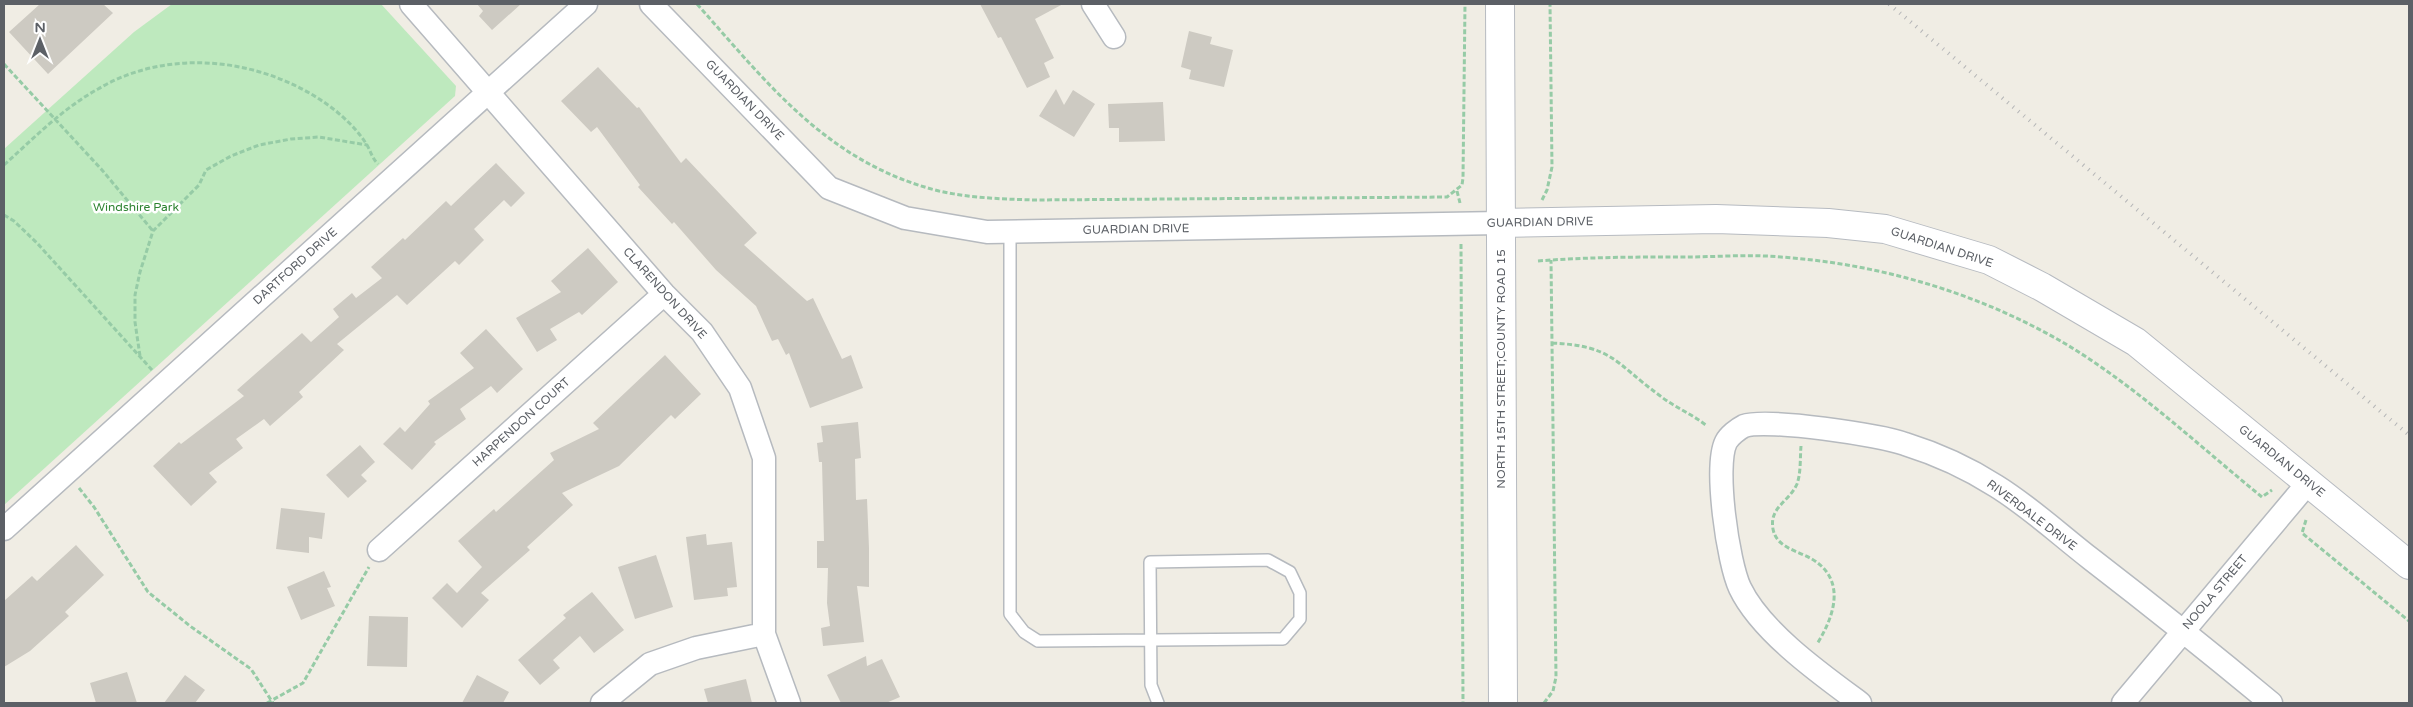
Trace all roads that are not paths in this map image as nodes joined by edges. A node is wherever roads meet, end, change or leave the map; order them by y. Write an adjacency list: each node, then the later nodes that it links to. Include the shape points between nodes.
1 (411, 4): 7 (street, CLARENDON DRIVE)
2 (586, 4): 7 (street, DARTFORD DRIVE)
3 (651, 4): 9 (street, GUARDIAN DRIVE, via 829,188 905,218 987,232)
4 (1092, 4): 6 (street)
5 (1500, 4): 8 (street, NORTH 15TH STREET;COUNTY ROAD 15)
6 (1114, 37)
7 (488, 94): 10 (street, CLARENDON DRIVE); 12 (street, DARTFORD DRIVE)
8 (1500, 223): 9 (street, GUARDIAN DRIVE); 11 (street, GUARDIAN DRIVE, via 1716,219 1828,223 1885,229 1940,244 1989,260 2136,342); 21 (street, NORTH 15TH STREET;COUNTY ROAD 15)
9 (1010, 231): 17 (lane, via 1010,614 1024,632 1038,641)
10 (664, 294): 13 (street, HARPENDON COURT); 16 (street, CLARENDON DRIVE, via 702,332 740,388 764,458)
11 (2308, 482): 14 (street, GUARDIAN DRIVE); 15 (street, NOOLA STREET)
12 (4, 529)
13 (379, 550)
14 (2409, 565)
15 (2183, 630): 22 (street, RIVERDALE DRIVE, via 1997,486 1946,459 1902,442 1830,430 1744,426 1726,442 1722,461 1723,514 1730,559 1740,589 1762,619 1789,647); 23 (street, NOOLA STREET); 24 (street, RIVERDALE DRIVE)
16 (764, 634): 18 (street, via 696,648 650,664); 19 (street, CLARENDON DRIVE)
17 (1150, 640): 17 (lane, via 1150,562 1268,560 1290,572 1300,593 1300,619 1284,638); 20 (lane, via 1151,685)
18 (602, 703)
19 (789, 703)
20 (1158, 703)
21 (1503, 703)
22 (1860, 703)
23 (2123, 703)
24 (2271, 703)

